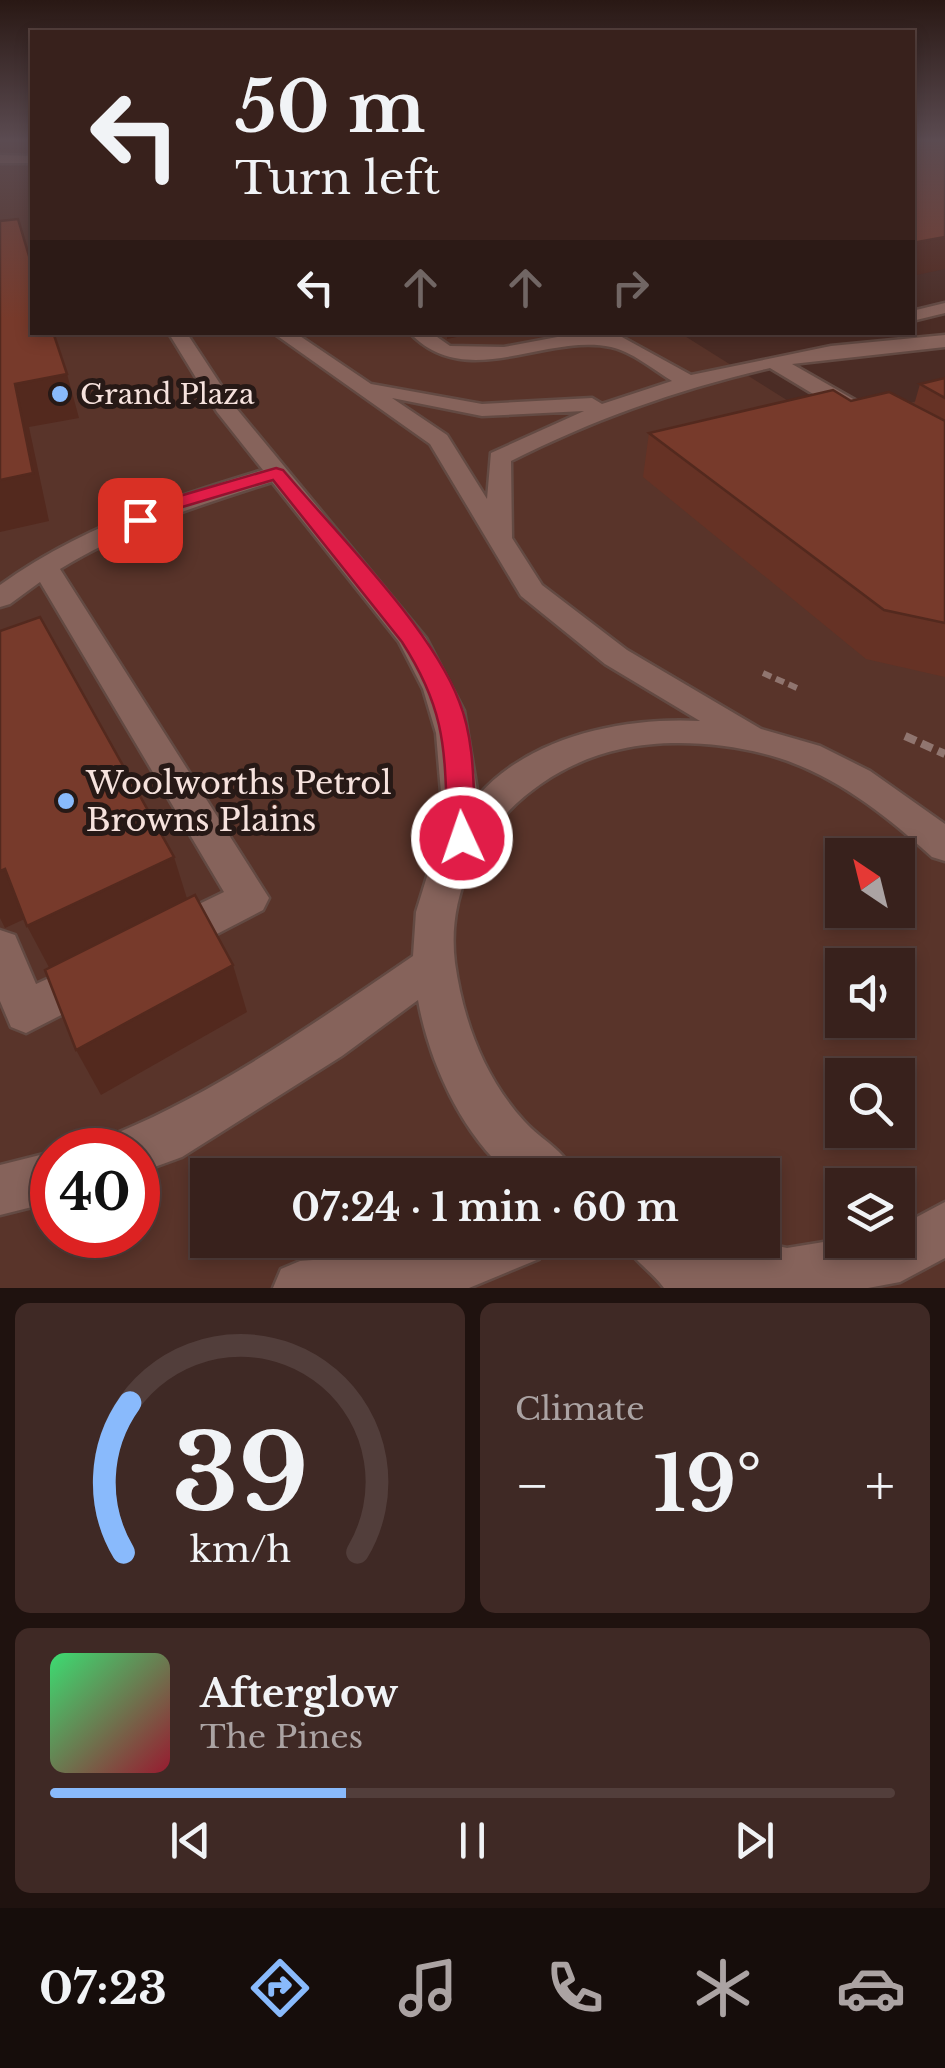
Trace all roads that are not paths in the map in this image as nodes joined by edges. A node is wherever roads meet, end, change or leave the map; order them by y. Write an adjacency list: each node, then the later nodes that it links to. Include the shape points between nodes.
1 (945, 308): 2 (street)
2 (915, 315)
3 (178, 335): 14 (street)
4 (286, 335): 11 (street)
5 (422, 335): 10 (street, via 445,352 504,353 584,338 620,342)
6 (881, 335): 8 (street)
7 (945, 341): 8 (street)
8 (867, 344): 9 (street)
9 (777, 364): 10 (street); 13 (street)
10 (690, 383): 12 (street)
11 (363, 386): 12 (street, via 482,410); 15 (street, via 439,440)
12 (645, 398): 15 (street, via 553,429 499,458)
13 (882, 426)
14 (276, 474): 16 (street, via 172,504); 19 (street, via 432,670 448,702 456,742)
15 (500, 540): 18 (street, via 531,590 616,657)
16 (44, 566): 17 (street); 21 (street, via 249,898 26,1012)
17 (0, 598)
18 (758, 740): 19 (street, via 687,732 620,737 557,756 504,789); 20 (street, via 848,775 900,805)
19 (462, 838): 22 (street, via 437,897)
20 (945, 846)
21 (0, 948)
22 (432, 968): 23 (street); 24 (street, via 452,1051 505,1136)
23 (160, 1141)
24 (530, 1158)
25 (30, 1182): 26 (street)
26 (0, 1190)
27 (945, 1228): 29 (street, via 900,1256 787,1275)
28 (477, 1258): 30 (street, via 430,1278)
29 (672, 1259)
30 (300, 1288)

